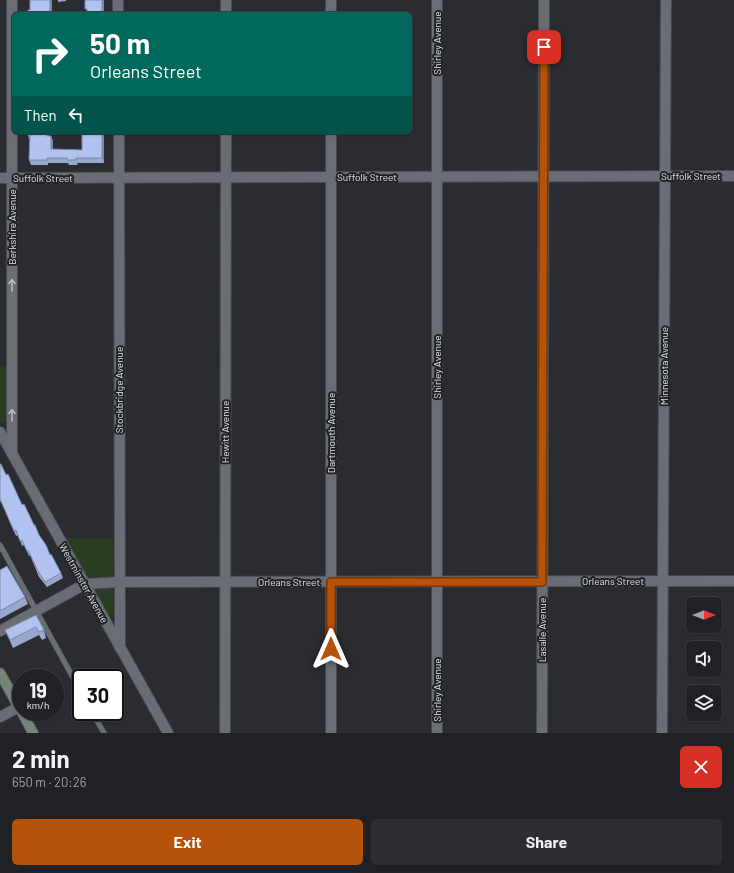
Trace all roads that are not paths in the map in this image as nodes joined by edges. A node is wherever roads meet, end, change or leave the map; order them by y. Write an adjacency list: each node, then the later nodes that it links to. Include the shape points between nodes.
1 (12, 0): 21 (street, Berkshire Avenue)
2 (118, 0): 8 (street)
3 (226, 0): 9 (street)
4 (331, 0): 10 (street)
5 (437, 0): 18 (street, Shirley Avenue)
6 (544, 0): 19 (street, Lasalle Avenue)
7 (666, 0): 14 (street, Minnesota Avenue)
8 (118, 12)
9 (226, 12)
10 (331, 12)
11 (119, 134): 16 (street, Stockbridge Avenue)
12 (226, 134): 22 (street, Hewitt Avenue)
13 (331, 134): 17 (street, Dartmouth Avenue)
14 (666, 176): 15 (street, Suffolk Street); 19 (street, Suffolk Street); 26 (street, Minnesota Avenue)
15 (734, 176)
16 (119, 177): 21 (street, Suffolk Street); 22 (street, Suffolk Street); 28 (street, Stockbridge Avenue)
17 (331, 177): 18 (street, Suffolk Street); 22 (street, Suffolk Street); 30 (street, Dartmouth Avenue)
18 (438, 177): 19 (street, Suffolk Street); 31 (street, Shirley Avenue)
19 (544, 177): 32 (street, Lasalle Avenue)
20 (0, 178): 21 (street, Suffolk Street)
21 (12, 178): 24 (street, Berkshire Avenue, one-way to 21)
22 (226, 178): 29 (street, Hewitt Avenue)
23 (0, 432): 24 (street, Westminster Avenue)
24 (12, 454): 33 (street, Westminster Avenue)
25 (0, 545): 34 (lane)
26 (662, 581): 27 (street, Orleans Street); 32 (street, Orleans Street); 51 (street, Minnesota Avenue)
27 (734, 581)
28 (120, 582): 29 (street, Orleans Street); 33 (street, Orleans Street); 36 (street, Stockbridge Avenue)
29 (225, 582): 30 (street, Orleans Street); 47 (street, Hewitt Avenue)
30 (331, 582): 31 (street, Orleans Street); 48 (street, Dartmouth Avenue)
31 (437, 582): 32 (street, Orleans Street); 49 (street, Shirley Avenue)
32 (542, 582): 50 (street, Lasalle Avenue)
33 (84, 584): 34 (street, Orleans Street); 36 (street, Westminster Avenue)
34 (35, 611): 35 (street, Orleans Street); 37 (lane)
35 (0, 631)
36 (120, 648): 46 (street, Westminster Avenue)
37 (72, 676)
38 (1, 679): 39 (street)
39 (12, 697)
40 (12, 713): 41 (street)
41 (0, 717)
42 (26, 721): 44 (street)
43 (97, 721): 45 (lane)
44 (33, 733)
45 (104, 733)
46 (168, 733)
47 (225, 733)
48 (331, 733)
49 (437, 733)
50 (542, 733)
51 (662, 733)

